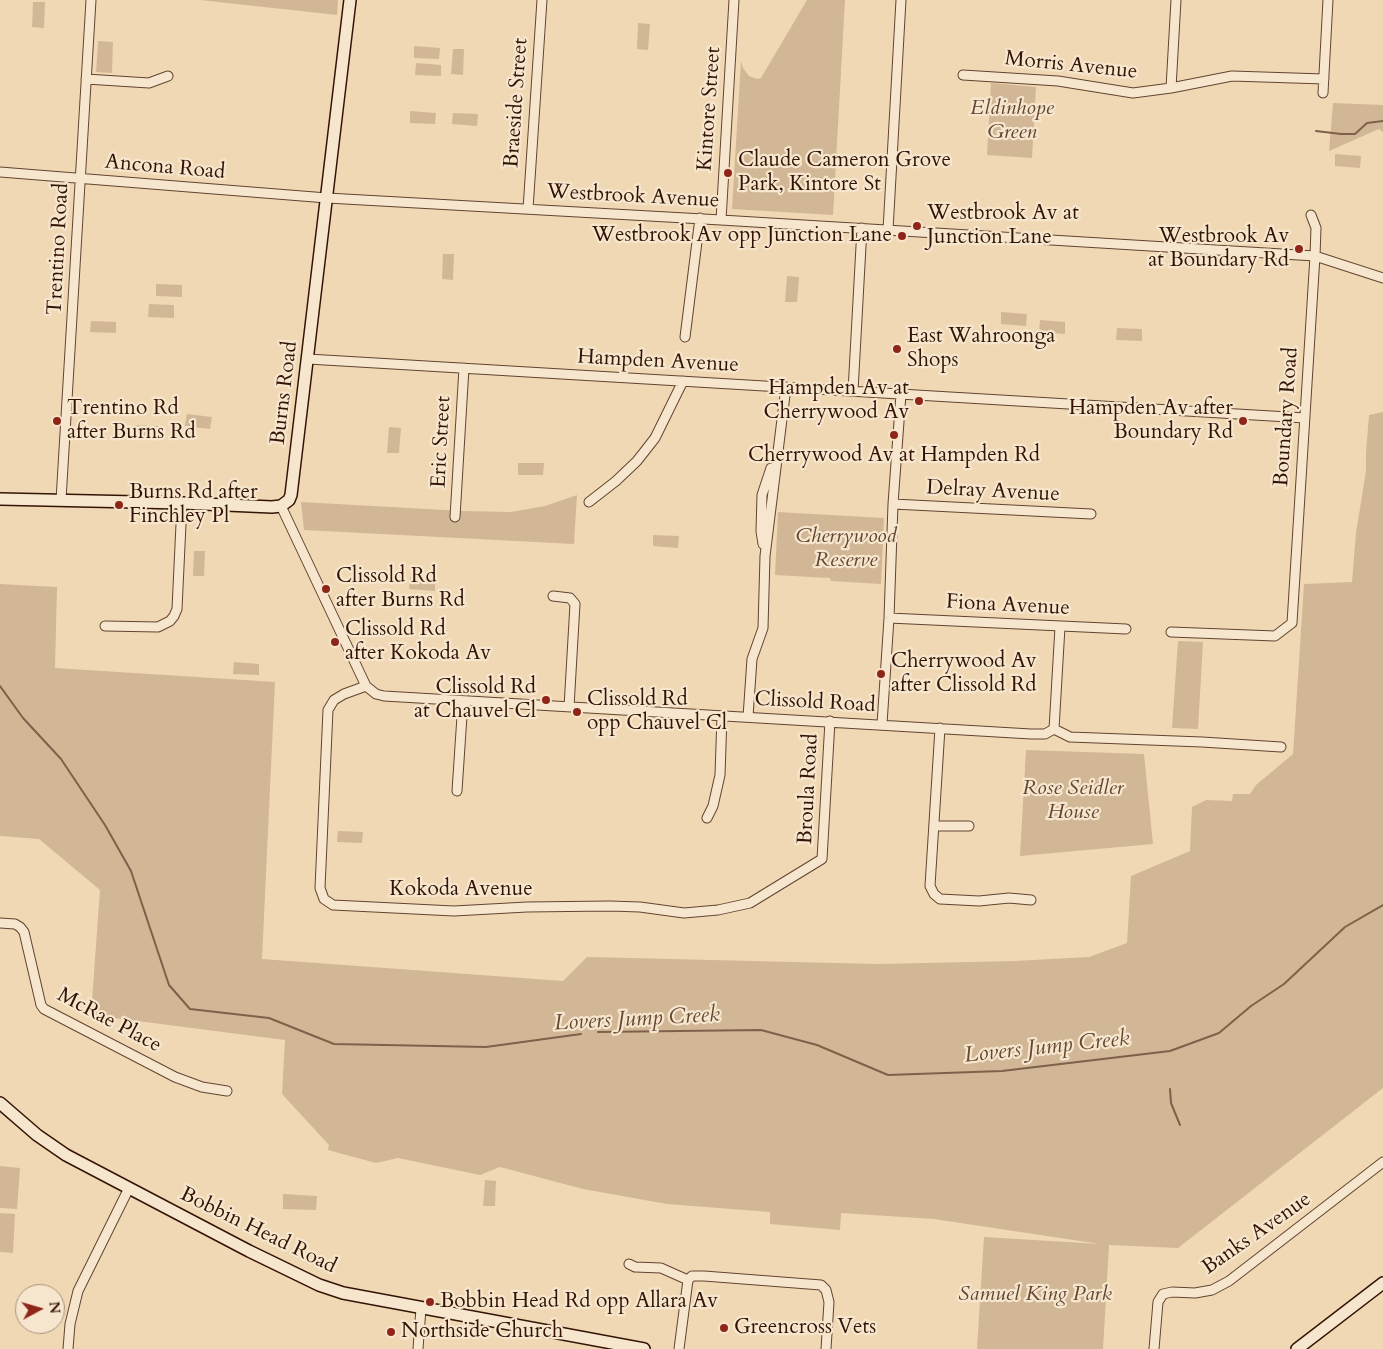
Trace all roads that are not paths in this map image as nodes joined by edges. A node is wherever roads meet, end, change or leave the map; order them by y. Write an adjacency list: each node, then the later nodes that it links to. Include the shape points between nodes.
1 (90, 0): 10 (street, Trentino Road)
2 (350, 0): 16 (main road, Burns Road)
3 (542, 0): 17 (street, Braeside Street)
4 (734, 0): 20 (street, Kintore Street)
5 (901, 0): 22 (street)
6 (1176, 0): 12 (street)
7 (1328, 0): 11 (street)
8 (963, 74): 12 (street, Morris Avenue, via 1058,81 1133,93)
9 (168, 76): 10 (street, via 149,84)
10 (86, 79): 15 (street, Trentino Road)
11 (1324, 79): 12 (street, Morris Avenue, via 1232,76); 13 (street)
12 (1171, 88)
13 (1323, 93)
14 (0, 172): 15 (street, Ancona Road)
15 (81, 178): 16 (street, Ancona Road); 34 (street, Trentino Road)
16 (327, 198): 17 (street, Westbrook Avenue); 26 (main road, Burns Road)
17 (528, 209): 19 (street, Westbrook Avenue)
18 (1311, 214): 23 (street, Boundary Road, via 1316,228)
19 (700, 218): 20 (street, Westbrook Avenue); 25 (street)
20 (721, 220): 21 (street, Westbrook Avenue)
21 (862, 228): 22 (street, Westbrook Avenue); 30 (street)
22 (888, 230): 23 (street, Westbrook Avenue)
23 (1315, 256): 24 (street, Westbrook Avenue); 32 (street, Boundary Road)
24 (1383, 278)
25 (685, 336)
26 (308, 359): 27 (street, Hampden Avenue); 38 (main road, Burns Road, via 292,496)
27 (464, 368): 28 (street, Hampden Avenue); 40 (street, Eric Street)
28 (683, 381): 29 (street, Hampden Avenue); 35 (street, via 655,438 637,461)
29 (786, 387): 30 (street, Hampden Avenue); 51 (street, via 779,444 762,494 761,531 765,556 763,628 752,659)
30 (853, 391): 31 (street, Hampden Avenue)
31 (900, 394): 32 (street, Hampden Avenue); 37 (street)
32 (1305, 418): 46 (street, Boundary Road, via 1292,623 1276,636)
33 (0, 499): 34 (main road)
34 (61, 500): 36 (main road)
35 (589, 502)
36 (182, 503): 38 (main road); 43 (street, via 174,616 158,627)
37 (893, 504): 39 (street, Delray Avenue); 42 (street)
38 (281, 506): 47 (street)
39 (1092, 514)
40 (455, 517)
41 (553, 596): 49 (street, via 570,598 574,604)
42 (889, 618): 44 (street, Fiona Avenue); 53 (street)
43 (105, 626)
44 (1060, 627): 45 (street, Fiona Avenue); 55 (street)
45 (1126, 630)
46 (1172, 632)
47 (366, 686): 48 (street, Clissold Road, via 384,696); 61 (street, Kokoda Avenue, via 334,700 328,710 320,888 324,899 333,905 454,911 610,906 684,913 718,910 750,903)
48 (463, 701): 49 (street, Clissold Road); 57 (street)
49 (569, 707): 50 (street, Clissold Road)
50 (722, 716): 51 (street, Clissold Road); 58 (street, via 720,775)
51 (748, 717): 52 (street, Clissold Road)
52 (830, 721): 53 (street, Clissold Road); 61 (street, Broula Road)
53 (882, 724): 54 (street, Clissold Road)
54 (940, 728): 55 (street, Clissold Road, via 1045,734); 59 (street)
55 (1054, 729): 56 (street, Clissold Road, via 1070,737)
56 (1281, 747)
57 (457, 791)
58 (707, 818)
59 (935, 826): 60 (street); 62 (street, via 930,886 940,899)
60 (969, 826)
61 (822, 859)
62 (1031, 900)
63 (0, 923): 64 (street, McRae Place, via 15,924 24,932 44,1009 175,1077 202,1087)
64 (227, 1091)
65 (0, 1104): 67 (main road, Bobbin Head Road, via 51,1145)
66 (1383, 1162): 77 (street, Banks Avenue, via 1229,1281 1212,1290 1164,1294 1158,1302)
67 (129, 1188): 71 (main road, Bobbin Head Road, via 319,1285 343,1293); 72 (street, via 78,1291)
68 (628, 1264): 69 (street, via 661,1268)
69 (688, 1280): 75 (street); 76 (street, via 692,1276 704,1276 821,1285 829,1302)
70 (1383, 1283): 78 (main road)
71 (421, 1308): 73 (street); 74 (main road, Bobbin Head Road)
72 (68, 1349)
73 (418, 1349)
74 (644, 1349)
75 (679, 1349)
76 (826, 1349)
77 (1154, 1349)
78 (1297, 1349)

